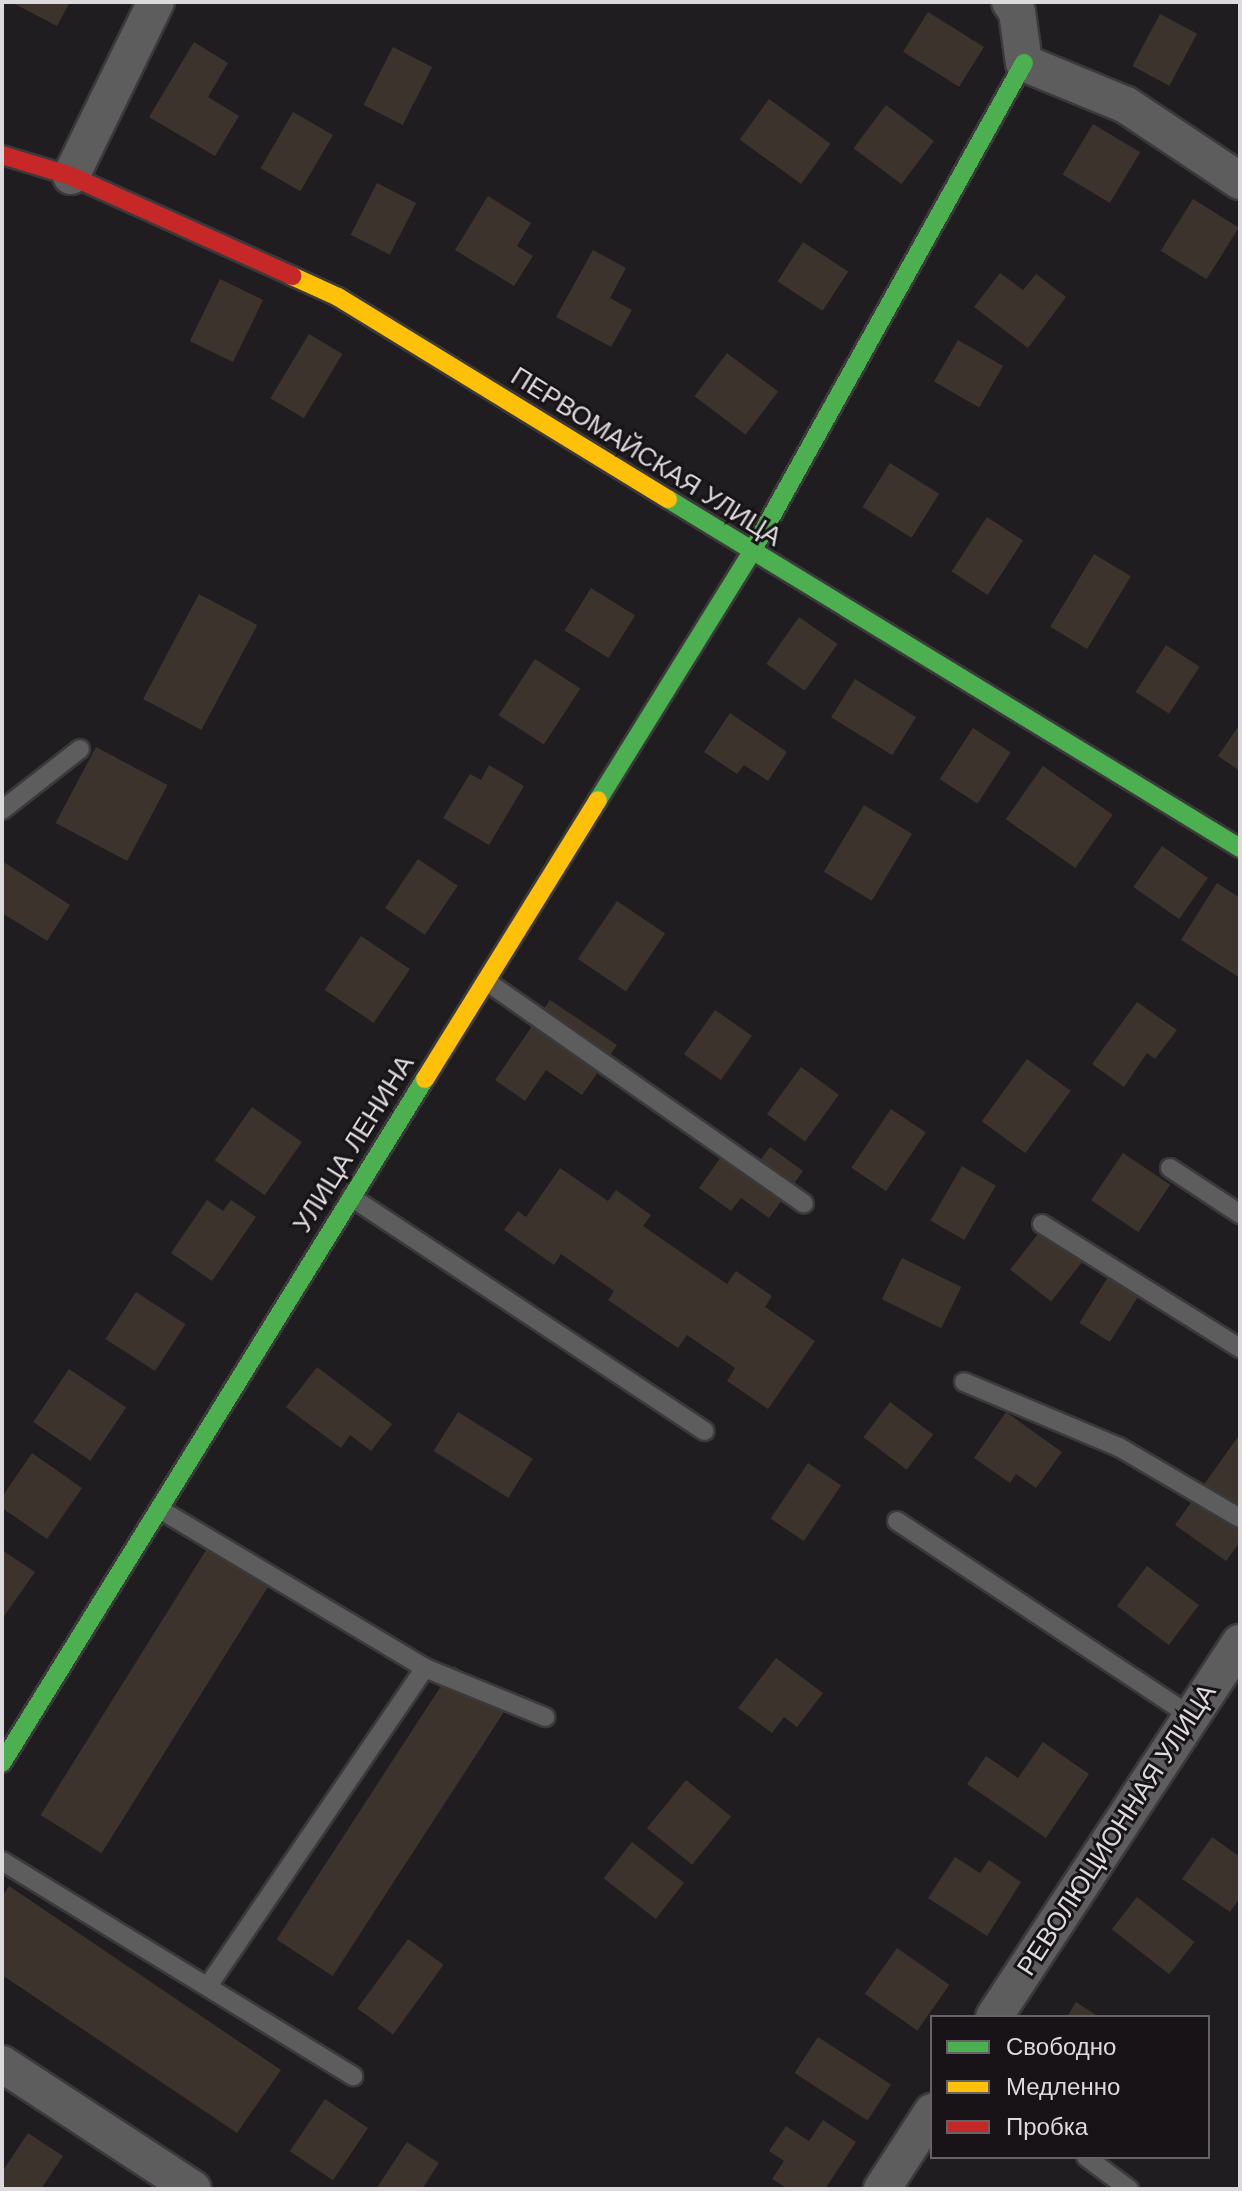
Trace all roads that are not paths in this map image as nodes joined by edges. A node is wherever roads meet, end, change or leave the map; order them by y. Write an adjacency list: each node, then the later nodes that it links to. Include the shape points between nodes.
1 (156, 2): 5 (street)
2 (1010, 2): 3 (street, via 1017,12)
3 (1024, 63): 6 (street, via 1126,105); 7 (street, УЛИЦА ЛЕНИНА)
4 (2, 155): 5 (street, ПЕРВОМАЙСКАЯ УЛИЦА)
5 (71, 176): 7 (street, ПЕРВОМАЙСКАЯ УЛИЦА, via 338,297)
6 (1240, 181)
7 (751, 553): 10 (street, ПЕРВОМАЙСКАЯ УЛИЦА); 11 (street, УЛИЦА ЛЕНИНА)
8 (80, 749): 9 (lane)
9 (2, 810)
10 (1240, 848)
11 (486, 981): 13 (street, УЛИЦА ЛЕНИНА); 14 (lane)
12 (1170, 1168): 15 (lane)
13 (351, 1197): 19 (lane); 20 (street, УЛИЦА ЛЕНИНА)
14 (804, 1204)
15 (1240, 1214)
16 (1042, 1224): 17 (lane)
17 (1240, 1348)
18 (964, 1382): 21 (lane, via 1119,1447)
19 (705, 1431)
20 (161, 1510): 24 (lane); 27 (street, УЛИЦА ЛЕНИНА)
21 (1240, 1518)
22 (897, 1521): 25 (lane)
23 (1240, 1643): 25 (street, РЕВОЛЮЦИОННАЯ УЛИЦА)
24 (425, 1668): 26 (lane); 29 (lane)
25 (1191, 1716): 30 (street, РЕВОЛЮЦИОННАЯ УЛИЦА)
26 (545, 1717)
27 (2, 1763)
28 (2, 1861): 29 (lane)
29 (208, 1986): 32 (lane)
30 (995, 2015)
31 (2, 2064): 35 (street)
32 (353, 2076)
33 (930, 2115): 36 (street)
34 (1089, 2159): 37 (lane)
35 (193, 2189)
36 (882, 2189)
37 (1129, 2189)

